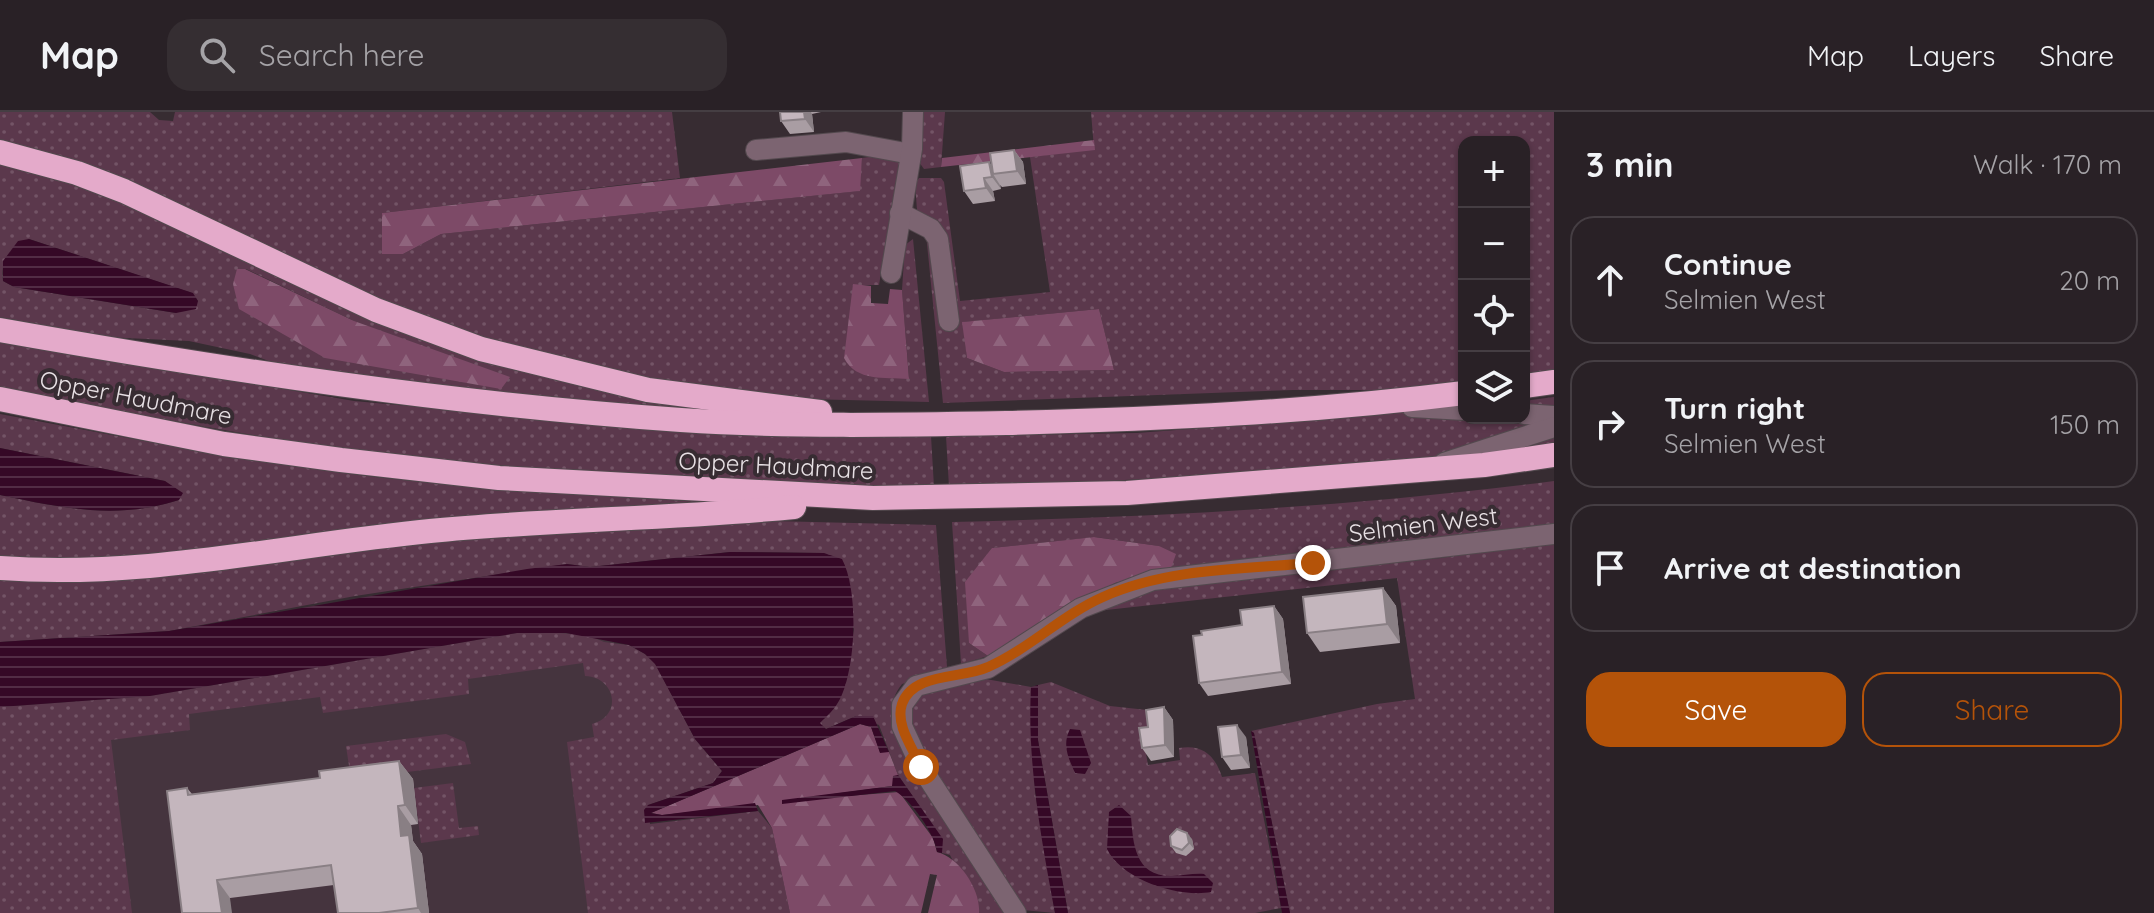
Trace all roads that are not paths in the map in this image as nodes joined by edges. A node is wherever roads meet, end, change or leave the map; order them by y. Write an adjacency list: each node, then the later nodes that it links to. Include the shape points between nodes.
1 (913, 112): 4 (street)
2 (756, 150): 4 (street, via 846,142)
3 (0, 152): 17 (highway, via 124,191 376,310 481,349 648,390)
4 (911, 154): 5 (street)
5 (900, 213): 6 (street); 7 (street, via 931,229 938,239)
6 (891, 273)
7 (949, 321)
8 (0, 330): 17 (highway, Opper Haudmare, via 245,373 564,411)
9 (1554, 382): 10 (highway)
10 (1530, 385)
11 (1458, 394): 13 (highway, Opper Haudmare)
12 (0, 399): 21 (highway, Opper Haudmare, via 224,444 499,478)
13 (1374, 404): 14 (street); 17 (highway, Opper Haudmare, via 1134,420)
14 (1458, 410)
15 (1530, 414): 16 (street)
16 (1554, 416)
17 (898, 425)
18 (1554, 427): 20 (street)
19 (1554, 455): 20 (highway, Opper Haudmare)
20 (1421, 470): 21 (highway, Opper Haudmare, via 1127,493)
21 (873, 498): 23 (highway, via 732,513 427,531 109,571)
22 (1554, 534): 24 (street, Selmien West, via 1153,580 1081,608 988,668 916,686 902,705 902,726 921,767)
23 (0, 568)
24 (1016, 913)

